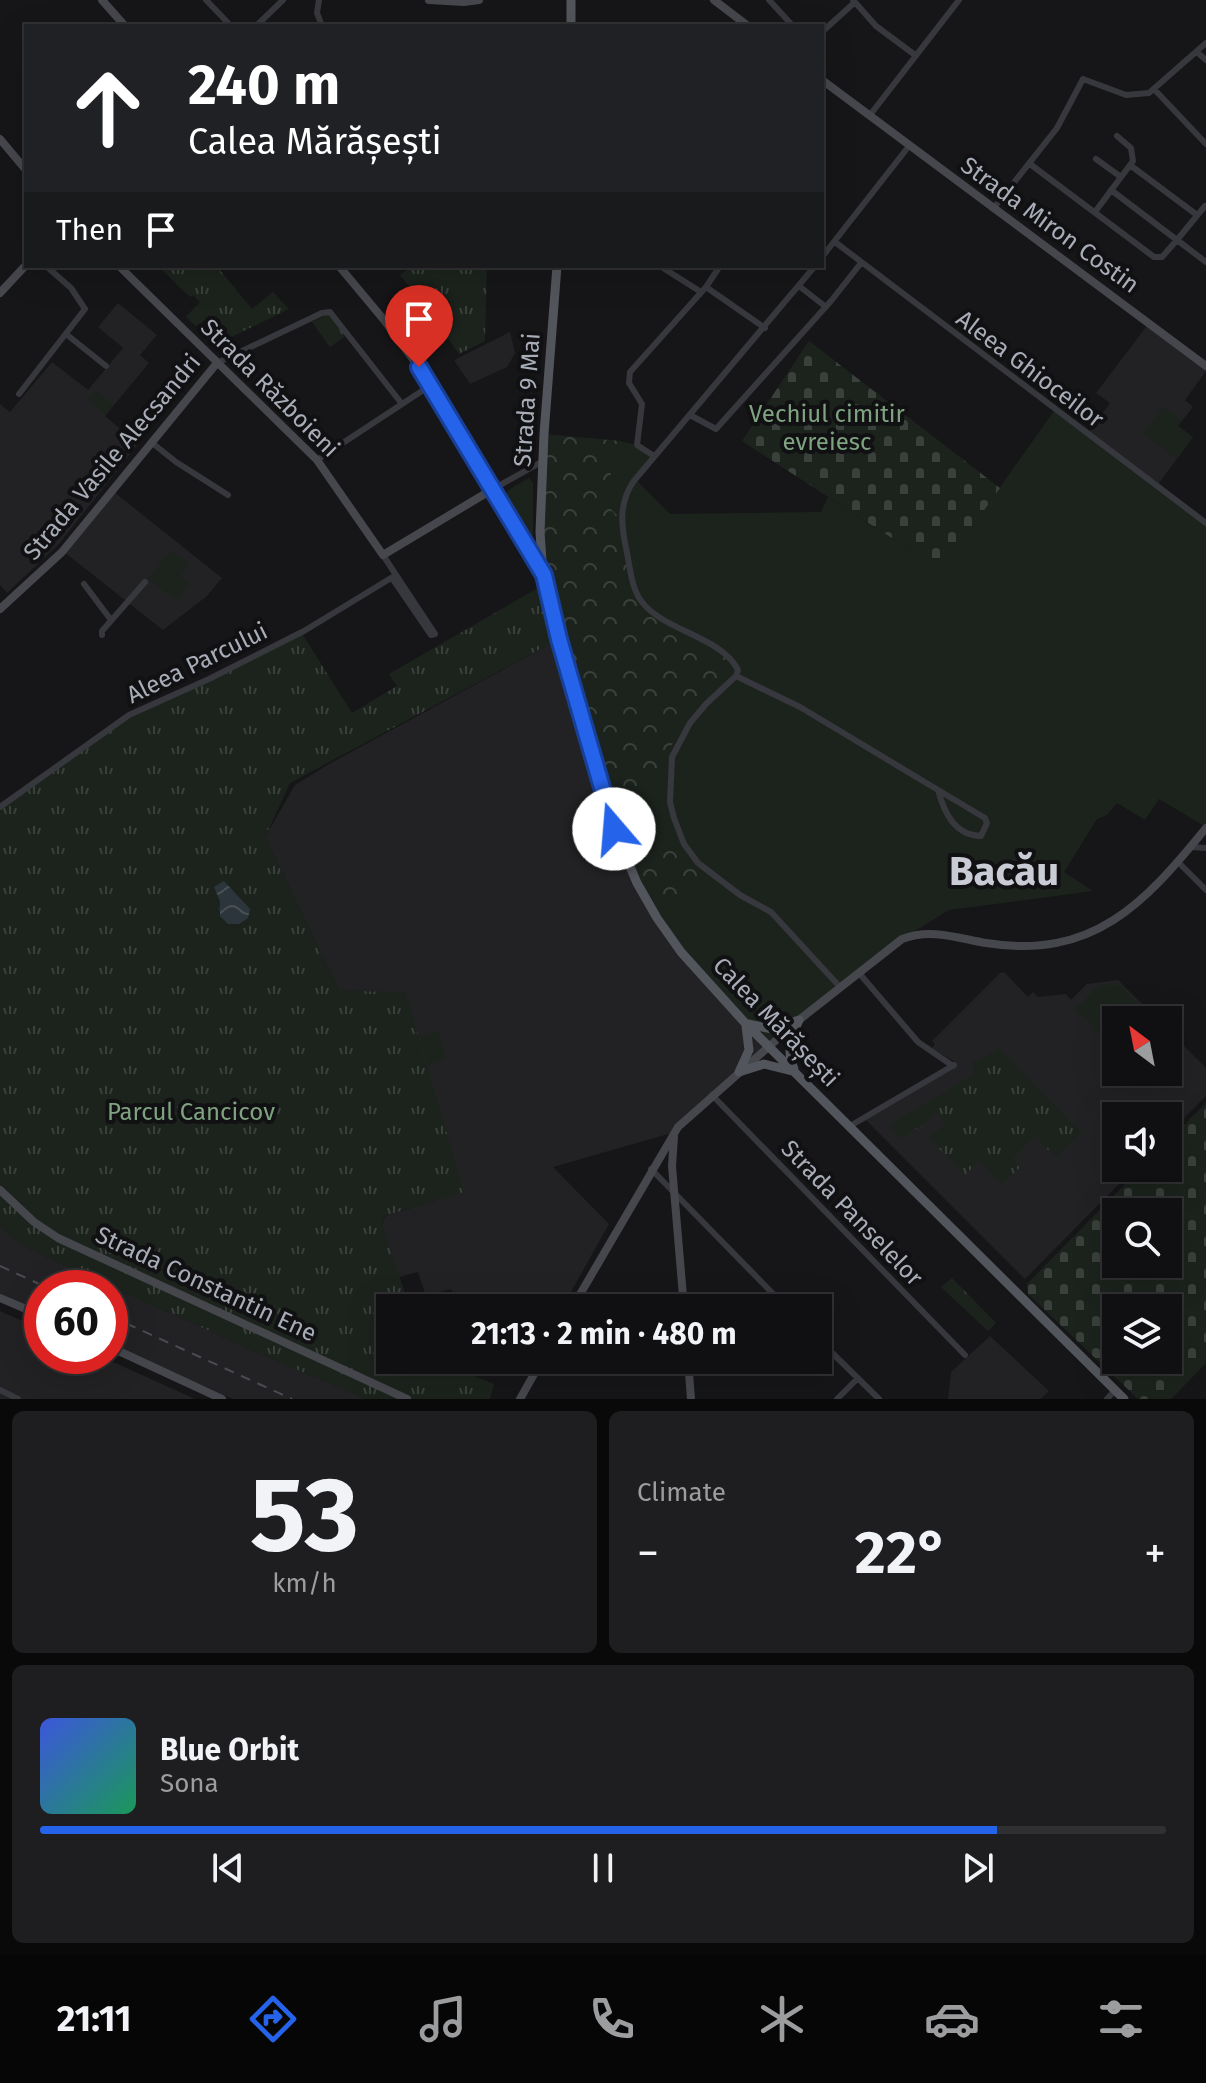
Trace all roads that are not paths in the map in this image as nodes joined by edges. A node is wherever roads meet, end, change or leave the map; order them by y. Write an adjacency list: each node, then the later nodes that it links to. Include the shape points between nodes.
1 (102, 0): 12 (street)
2 (206, 0): 13 (street)
3 (283, 0): 14 (street)
4 (319, 0): 15 (street)
5 (429, 0): 6 (street)
6 (479, 0)
7 (571, 0): 16 (main road)
8 (714, 0): 17 (street)
9 (769, 0): 18 (street)
10 (959, 0): 22 (street)
11 (854, 1): 19 (street); 22 (street, via 876,26)
12 (123, 24)
13 (229, 24)
14 (258, 24)
15 (321, 24)
16 (571, 24)
17 (745, 24)
18 (791, 24)
19 (824, 30)
20 (1206, 43): 21 (street)
21 (1197, 52): 23 (street); 25 (street)
22 (915, 55): 26 (street)
23 (1206, 60)
24 (824, 81): 26 (street, Strada Miron Costin)
25 (1154, 89): 29 (street); 32 (street, via 1126,95 1083,79)
26 (870, 115): 30 (street, Strada Miron Costin)
27 (1117, 136): 33 (street, via 1133,150)
28 (0, 139): 34 (street)
29 (1206, 144)
30 (909, 146): 38 (street, Strada Miron Costin); 42 (street)
31 (1096, 159): 35 (street)
32 (1030, 164): 38 (street); 39 (street)
33 (1130, 165): 35 (street); 40 (street)
34 (24, 168)
35 (1121, 177): 36 (street)
36 (1111, 190): 39 (street); 41 (street)
37 (1205, 206): 40 (street)
38 (993, 209): 62 (street, Strada Miron Costin)
39 (1095, 212): 41 (street, via 1154,257 1162,257)
40 (1197, 215): 41 (street)
41 (1177, 240): 44 (street)
42 (835, 242): 43 (street); 45 (street, Aleea Ghioceilor)
43 (824, 255)
44 (1206, 262)
45 (861, 263): 57 (street); 73 (street, Aleea Ghioceilor)
46 (24, 267): 56 (street)
47 (48, 268): 59 (street, via 85,309)
48 (121, 268): 60 (street, Strada Războieni)
49 (341, 268): 63 (street, Calea Mărășești)
50 (557, 268): 70 (main road, Strada 9 Mai)
51 (664, 268): 55 (street)
52 (719, 268): 55 (street)
53 (813, 268): 54 (street)
54 (799, 286): 57 (street); 58 (street)
55 (703, 290): 58 (street); 68 (street, via 630,372 629,383 642,404 637,445)
56 (0, 293)
57 (826, 307): 66 (street, via 716,429)
58 (765, 328): 66 (street)
59 (66, 334): 61 (street); 64 (street)
60 (217, 363): 65 (street, Strada Vasile Alecsandri, via 330,312); 67 (street, Strada Vasile Alecsandri); 69 (street, Strada Războieni)
61 (106, 366)
62 (1206, 366)
63 (431, 385): 65 (street); 71 (street, Calea Mărășești)
64 (19, 394)
65 (402, 404): 69 (street)
66 (690, 415): 68 (street)
67 (151, 442): 72 (street); 79 (street, Strada Vasile Alecsandri, via 62,552)
68 (654, 456): 82 (street, via 622,506 635,588 648,608 727,655 738,670)
69 (317, 460): 74 (street, Strada Războieni)
70 (543, 461): 71 (street); 76 (main road, Strada 9 Mai)
71 (493, 489): 74 (street); 76 (street, Calea Mărășești)
72 (228, 495)
73 (1206, 523)
74 (383, 555): 75 (street)
75 (394, 577): 75 (street, via 432,636 435,633); 84 (street, Aleea Parcului, via 304,631 129,715)
76 (544, 579): 93 (main road, Calea Mărășești, via 624,855 667,934)
77 (145, 582): 80 (street)
78 (84, 584): 80 (street)
79 (0, 609)
80 (111, 620): 81 (street)
81 (102, 635)
82 (736, 676): 83 (street, via 800,707); 91 (street, via 690,723 672,757 674,818 698,863 771,912)
83 (938, 790): 83 (street, via 949,819 963,831 981,836 987,819)
84 (0, 807)
85 (1206, 828): 86 (street)
86 (1191, 847): 87 (street); 88 (street)
87 (1206, 848)
88 (1178, 862): 89 (street); 90 (street, via 1124,915 1084,936 1026,947 923,933 902,939)
89 (1206, 890)
90 (859, 973): 91 (street); 98 (street, via 918,1042 955,1065)
91 (840, 987): 92 (street)
92 (799, 1020): 93 (main road, via 772,1029); 94 (street); 96 (main road, via 789,1046)
93 (745, 1022): 94 (main road, Calea Mărășești); 95 (main road, via 749,1050)
94 (768, 1046): 95 (street); 96 (main road, Calea Mărășești)
95 (739, 1072): 96 (main road, via 764,1064); 97 (street)
96 (795, 1072): 98 (main road, Calea Mărășești)
97 (712, 1095): 99 (street); 110 (street, Strada Panselelor)
98 (850, 1126): 115 (main road, Calea Mărășești)
99 (675, 1132): 100 (street); 102 (street)
100 (651, 1169): 102 (street); 103 (street)
101 (0, 1190): 119 (street, Strada Constantin Ene, via 58,1238)
102 (674, 1192): 104 (street); 105 (street)
103 (580, 1294)
104 (683, 1294)
105 (773, 1294)
106 (0, 1298): 107 (street)
107 (24, 1308)
108 (832, 1353): 113 (street)
109 (128, 1355): 118 (street)
110 (965, 1355)
111 (534, 1374): 120 (street)
112 (689, 1374): 121 (street)
113 (858, 1378): 122 (street); 123 (street)
114 (0, 1390): 116 (street)
115 (1115, 1390): 124 (street); 125 (main road, Calea Mărășești)
116 (10, 1397): 117 (street)
117 (18, 1399)
118 (222, 1399)
119 (407, 1399)
120 (520, 1399)
121 (691, 1399)
122 (839, 1399)
123 (879, 1399)
124 (1107, 1399)
125 (1124, 1399)

